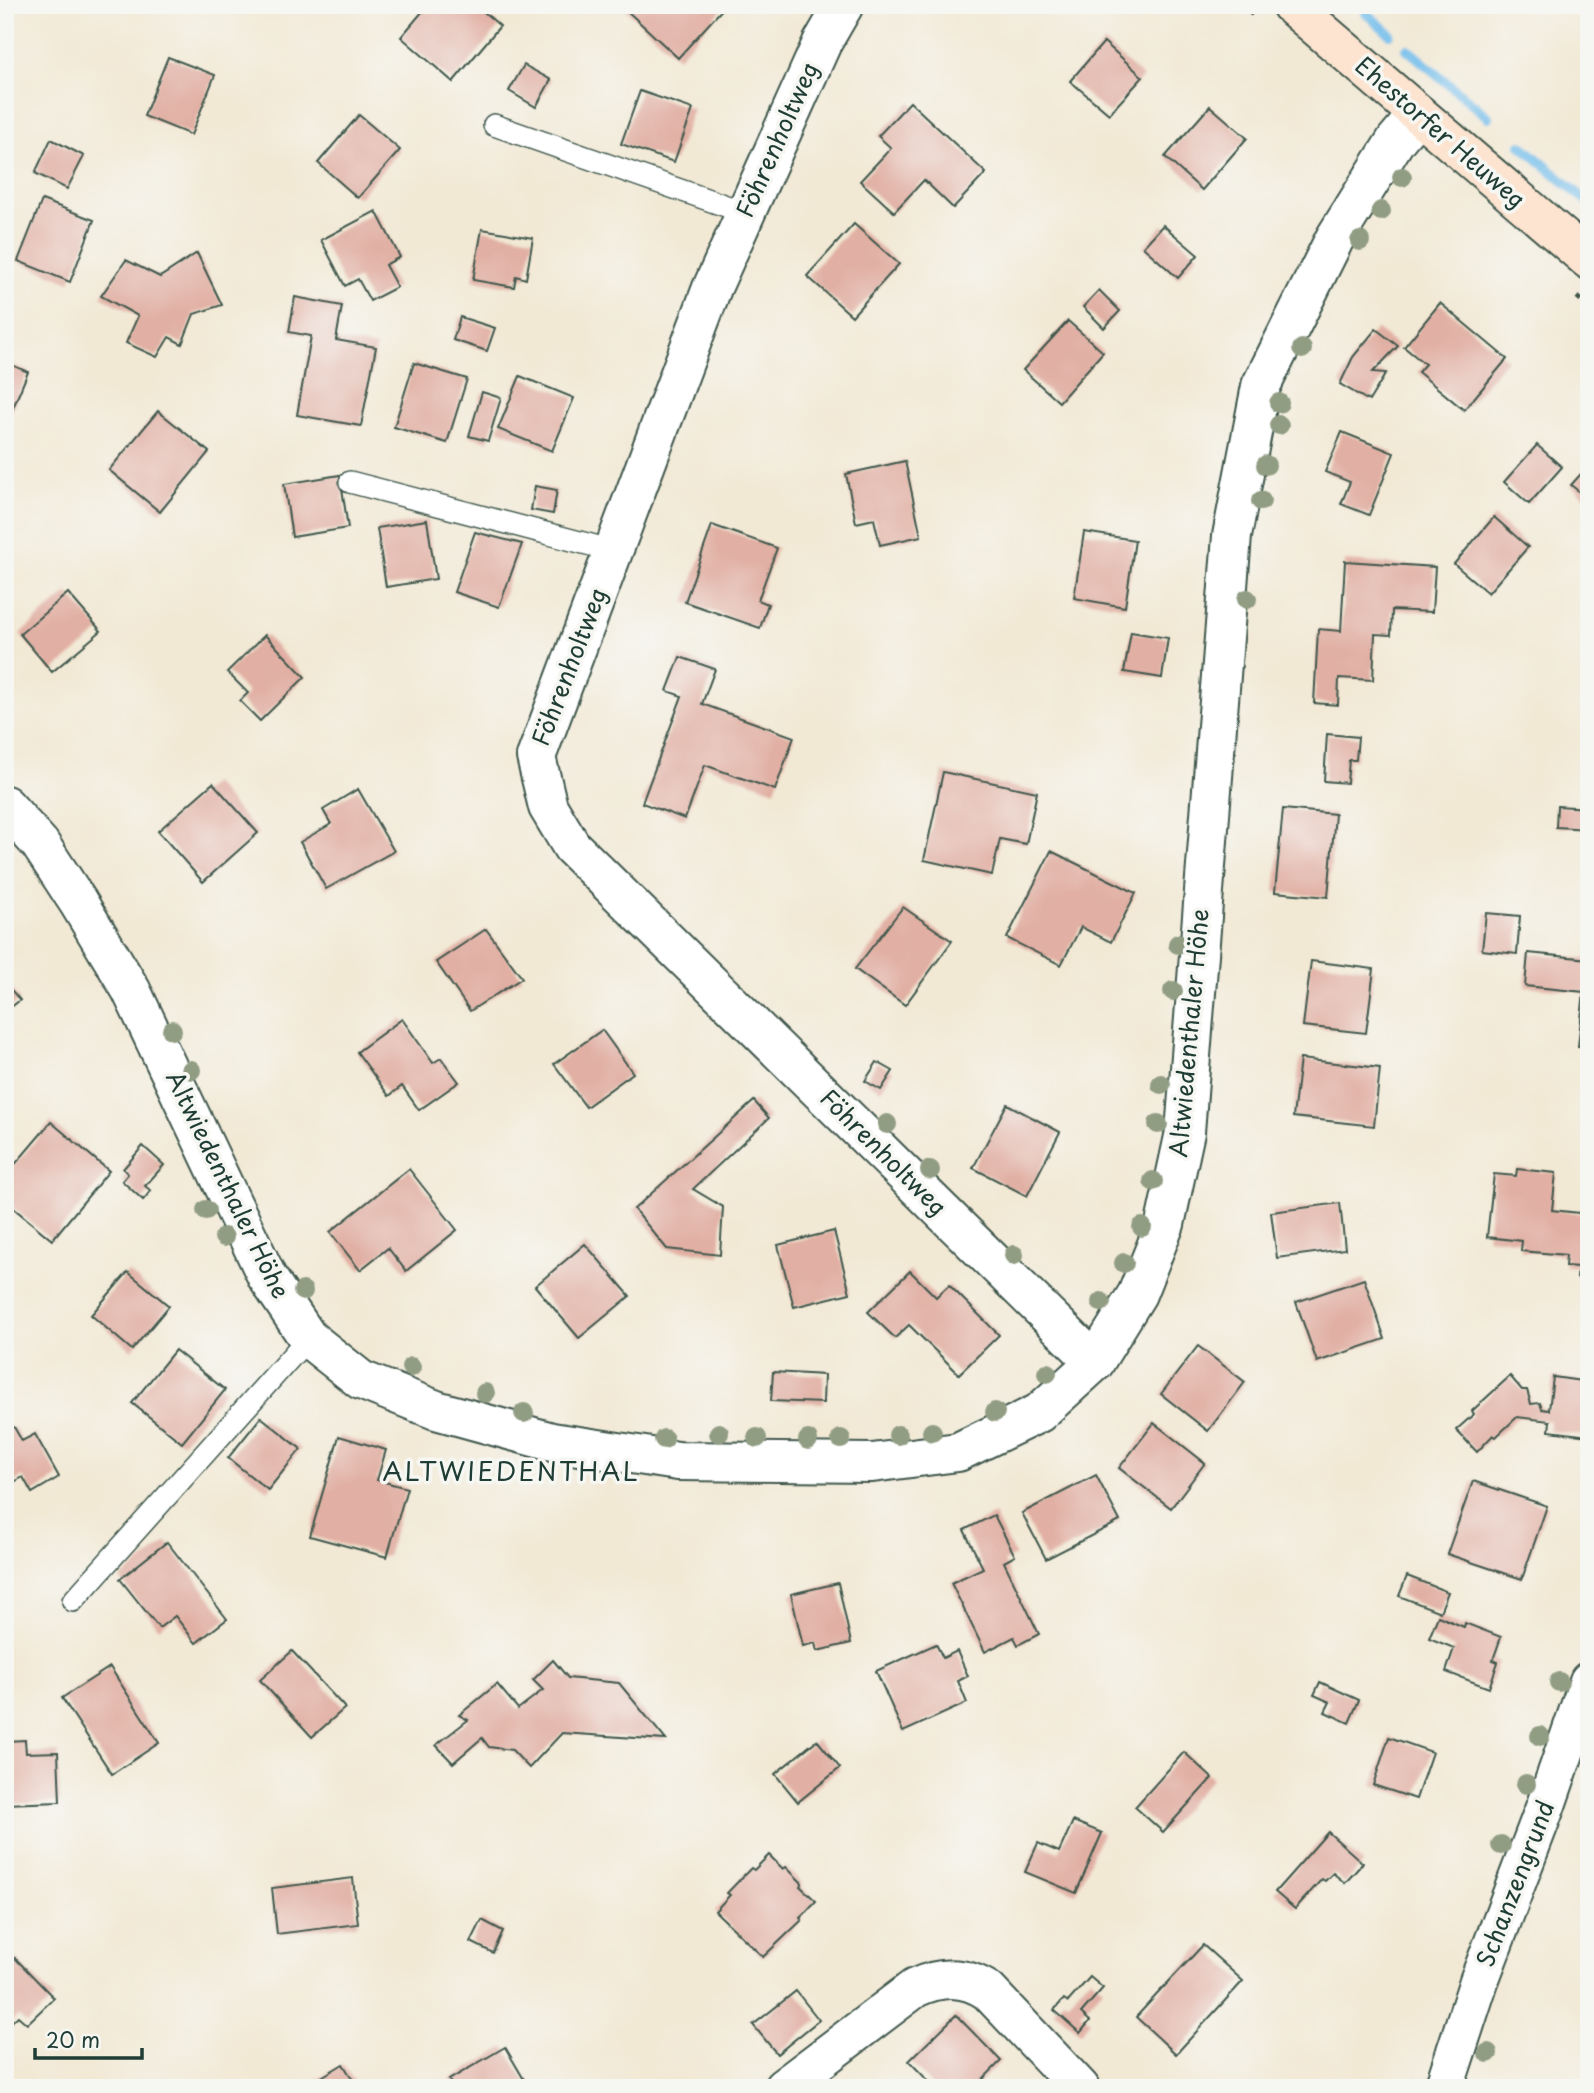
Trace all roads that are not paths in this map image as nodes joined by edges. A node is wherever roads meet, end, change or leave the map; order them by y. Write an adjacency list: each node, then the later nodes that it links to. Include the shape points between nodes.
1 (845, 5): 5 (street, Föhrenholtweg, via 822,43)
2 (1291, 5): 3 (main road, Ehestorfer Heuweg)
3 (1418, 114): 6 (main road, Ehestorfer Heuweg); 11 (street, Altwiedenthaler Höhe, via 1396,140 1335,238 1261,386 1232,536 1185,1132 1165,1224 1137,1294)
4 (494, 125): 5 (lane)
5 (746, 213): 8 (street, Föhrenholtweg, via 712,288)
6 (1589, 260)
7 (350, 482): 8 (lane)
8 (614, 551): 11 (street, Föhrenholtweg, via 536,757 548,807 572,847)
9 (5, 805): 10 (street, Altwiedenthaler Höhe, via 40,844 131,990 267,1277)
10 (308, 1338): 11 (street, Altwiedenthaler Höhe, via 361,1380 436,1410 552,1443 678,1461 872,1463 958,1452 1039,1413); 12 (lane)
11 (1095, 1362)
12 (73, 1601)
13 (1589, 1681): 16 (street, Schanzengrund)
14 (783, 2088): 15 (street, via 903,1996 928,1982 962,1978 988,1991)
15 (1080, 2088)
16 (1444, 2088)

